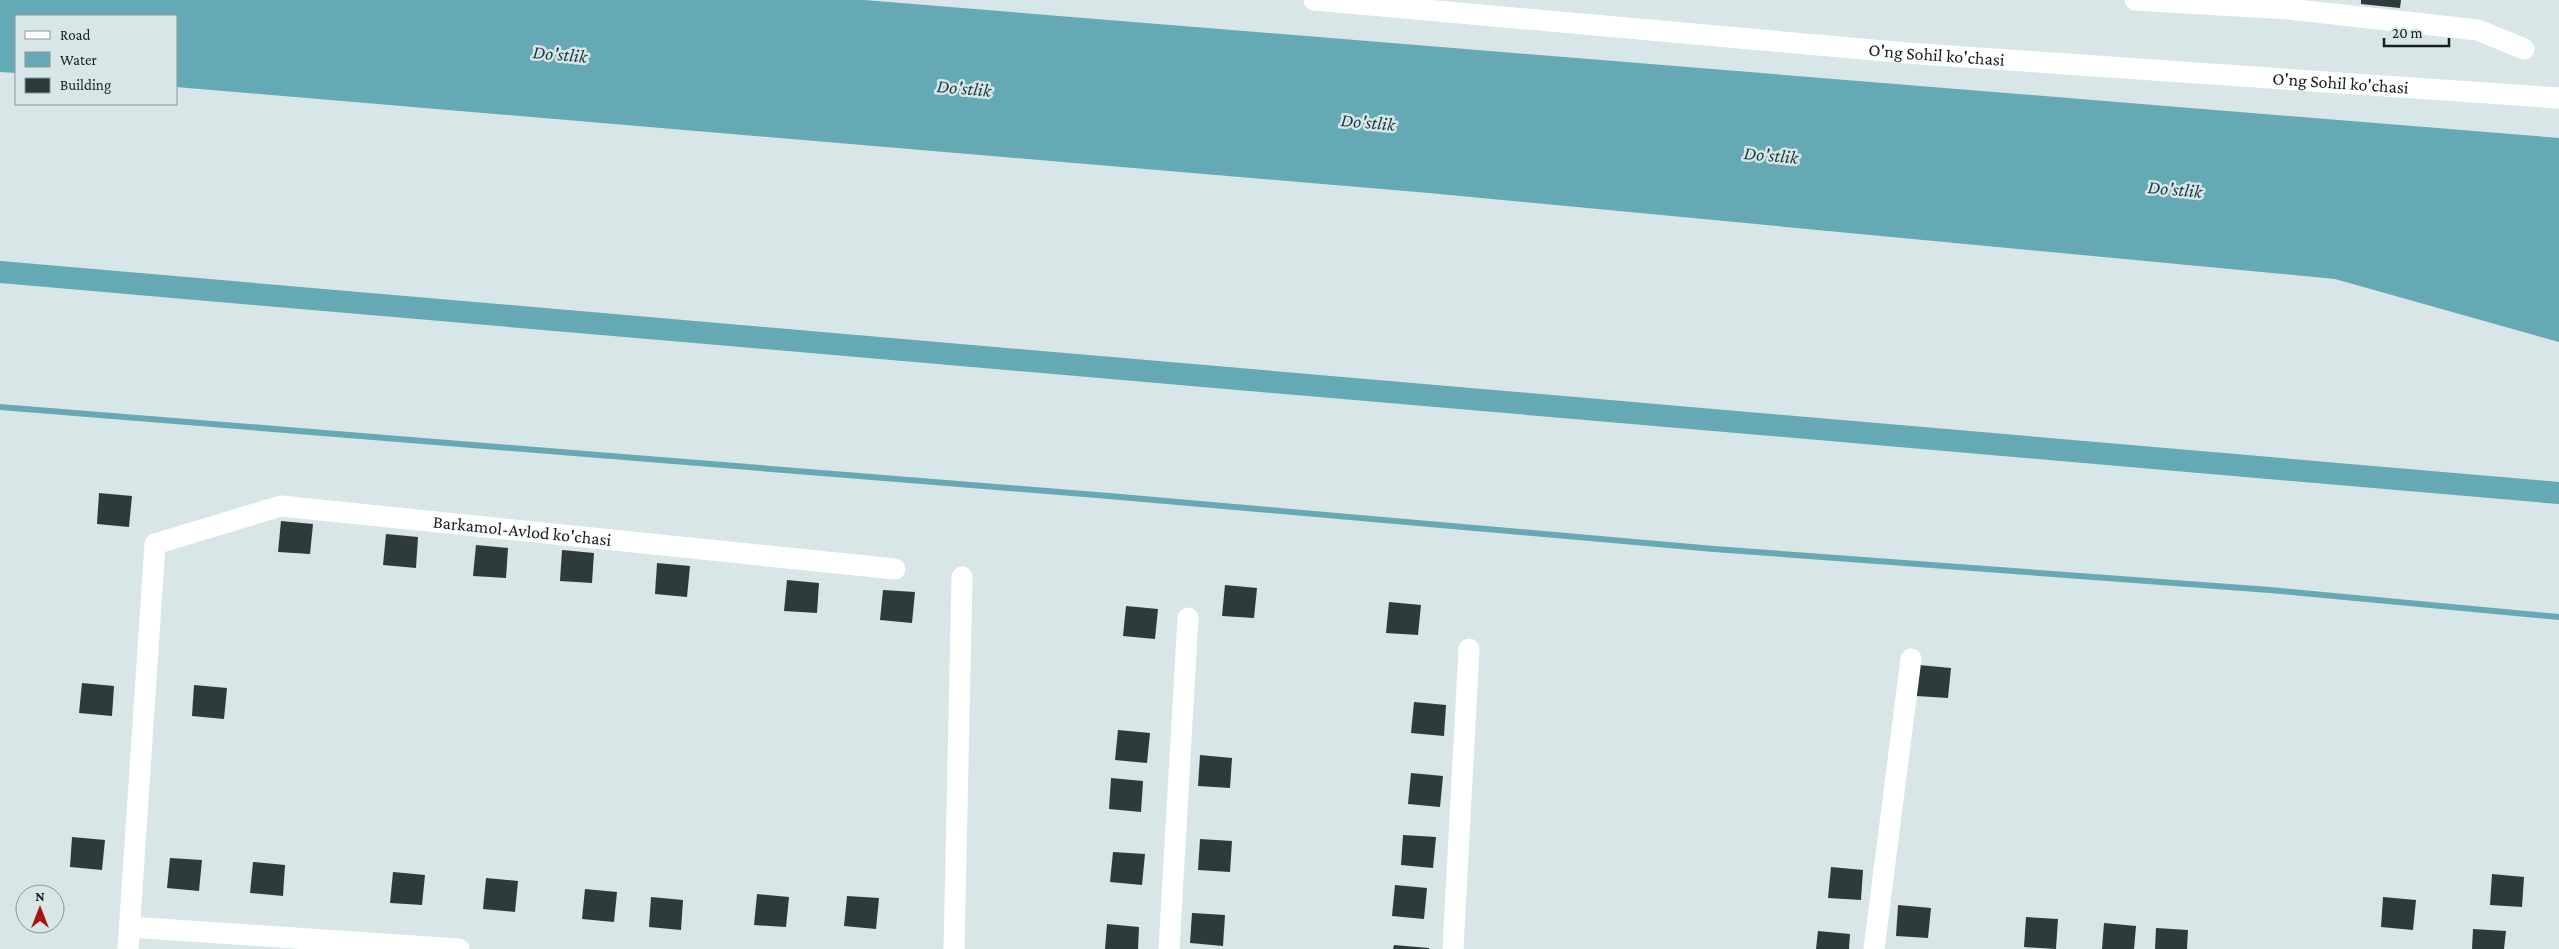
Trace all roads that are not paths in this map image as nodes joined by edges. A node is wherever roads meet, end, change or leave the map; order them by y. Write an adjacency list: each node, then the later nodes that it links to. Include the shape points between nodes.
1 (1314, 0): 3 (street, O'ng Sohil ko'chasi)
2 (2135, 0): 4 (street, via 2288,10 2478,30)
3 (1470, 7): 5 (street, O'ng Sohil ko'chasi, via 1908,53)
4 (2524, 49)
5 (2559, 98)
6 (894, 569): 11 (street, Barkamol-Avlod ko'chasi, via 281,506 155,544)
7 (962, 577): 14 (street)
8 (1188, 618): 15 (street)
9 (1469, 649): 16 (street)
10 (1910, 659): 17 (street)
11 (130, 928): 12 (street); 13 (street)
12 (128, 949)
13 (459, 949)
14 (954, 949)
15 (1168, 949)
16 (1453, 949)
17 (1874, 949)

